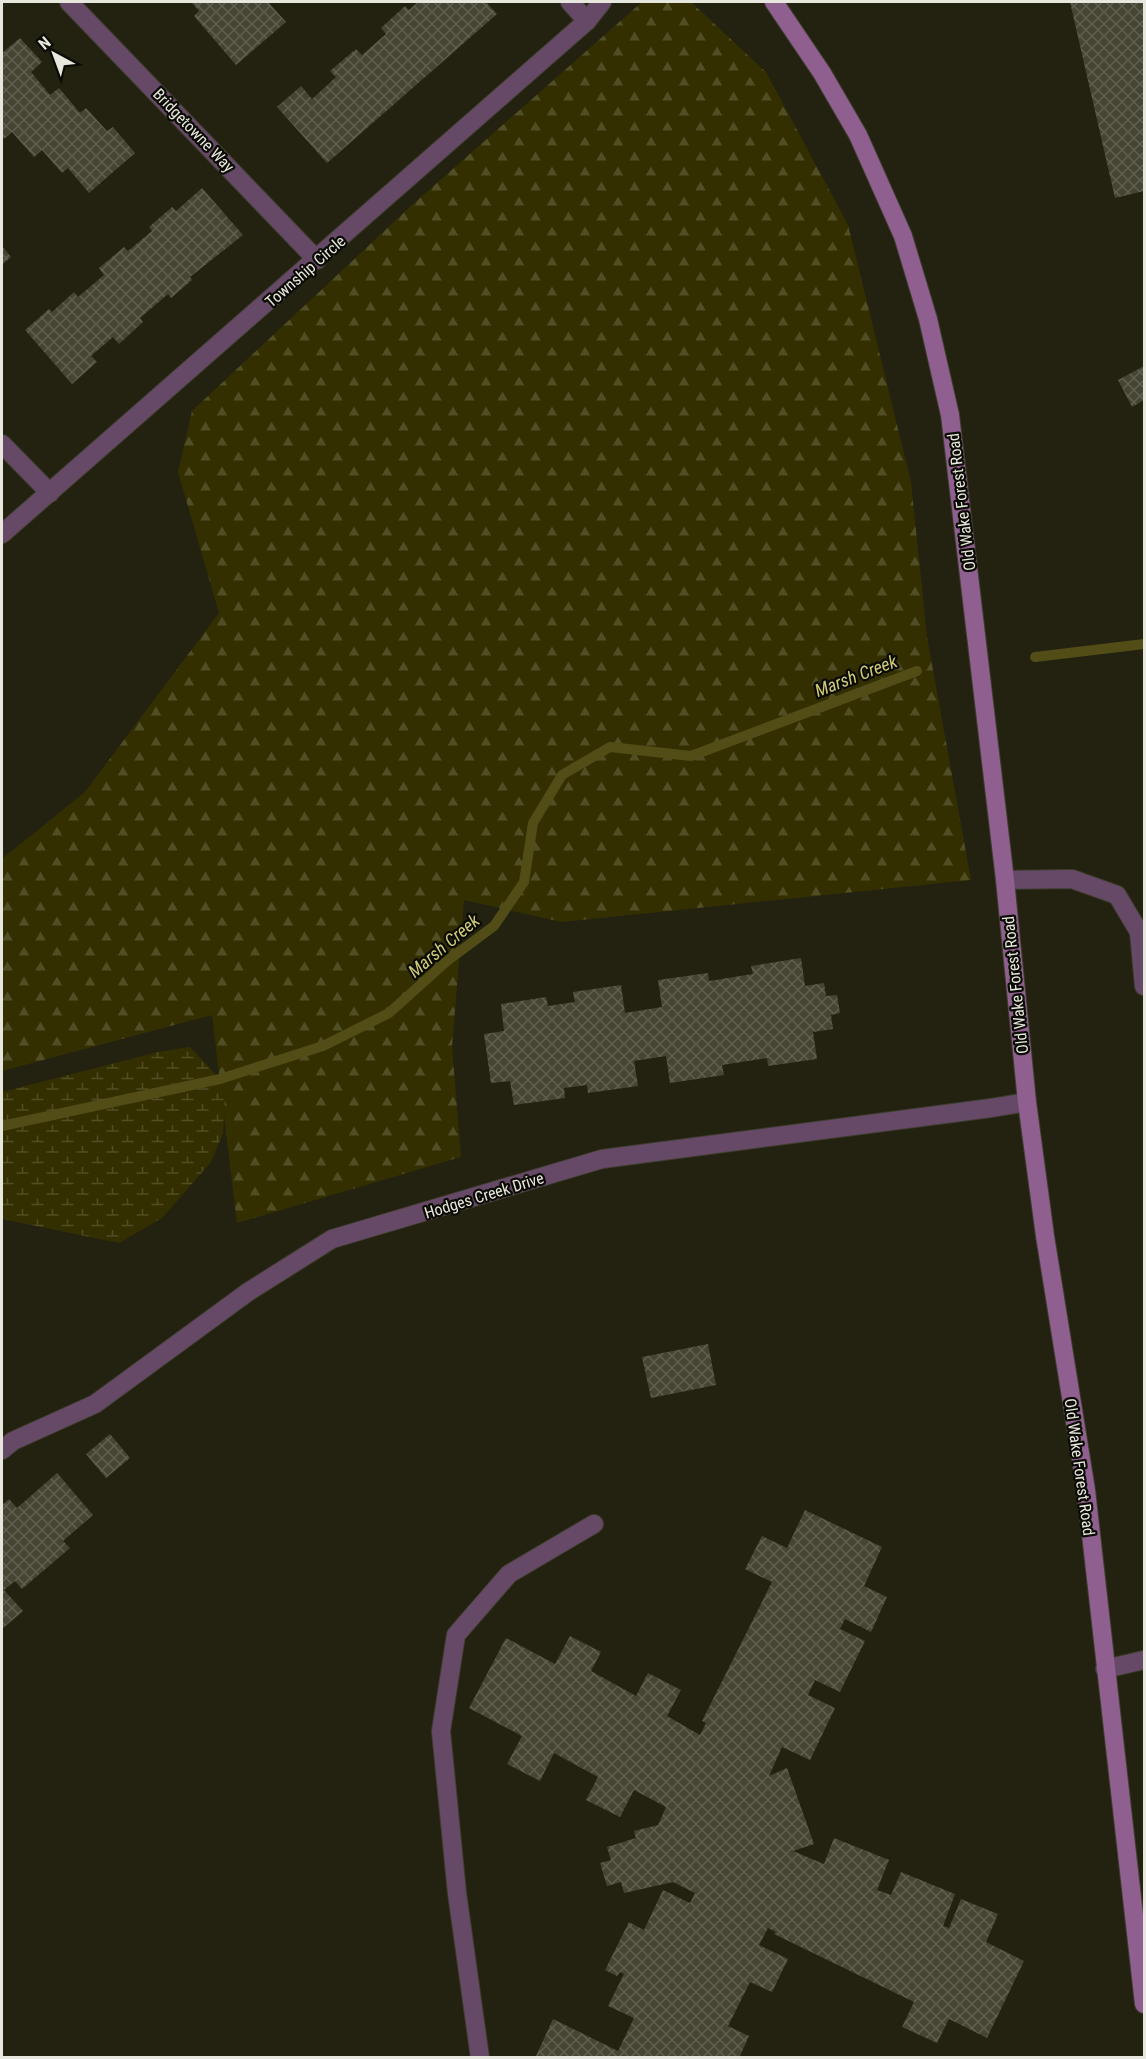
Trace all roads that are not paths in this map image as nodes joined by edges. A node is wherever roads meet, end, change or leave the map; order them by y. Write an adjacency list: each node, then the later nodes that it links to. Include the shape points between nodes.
1 (69, 2): 6 (street, Bridgetowne Way)
2 (570, 2): 5 (street)
3 (602, 2): 5 (street, Township Circle)
4 (774, 2): 10 (street, Old Wake Forest Road, via 858,135 903,236 928,319 950,415)
5 (587, 21): 6 (street, Township Circle)
6 (317, 260): 8 (street, Township Circle)
7 (2, 444): 8 (street)
8 (50, 493): 9 (street, Township Circle)
9 (2, 534)
10 (1005, 880): 11 (street, via 1072,879 1117,895 1139,932); 12 (street, Old Wake Forest Road)
11 (1144, 986)
12 (1027, 1101): 13 (street, Hodges Creek Drive, via 602,1159 332,1239 248,1292 94,1404 13,1441); 16 (street, Old Wake Forest Road, via 1086,1490)
13 (2, 1450)
14 (594, 1524): 18 (street, via 509,1574 456,1635 441,1731 457,1893)
15 (1144, 1660): 16 (street)
16 (1105, 1669): 17 (street, Old Wake Forest Road)
17 (1144, 2004)
18 (480, 2058)

